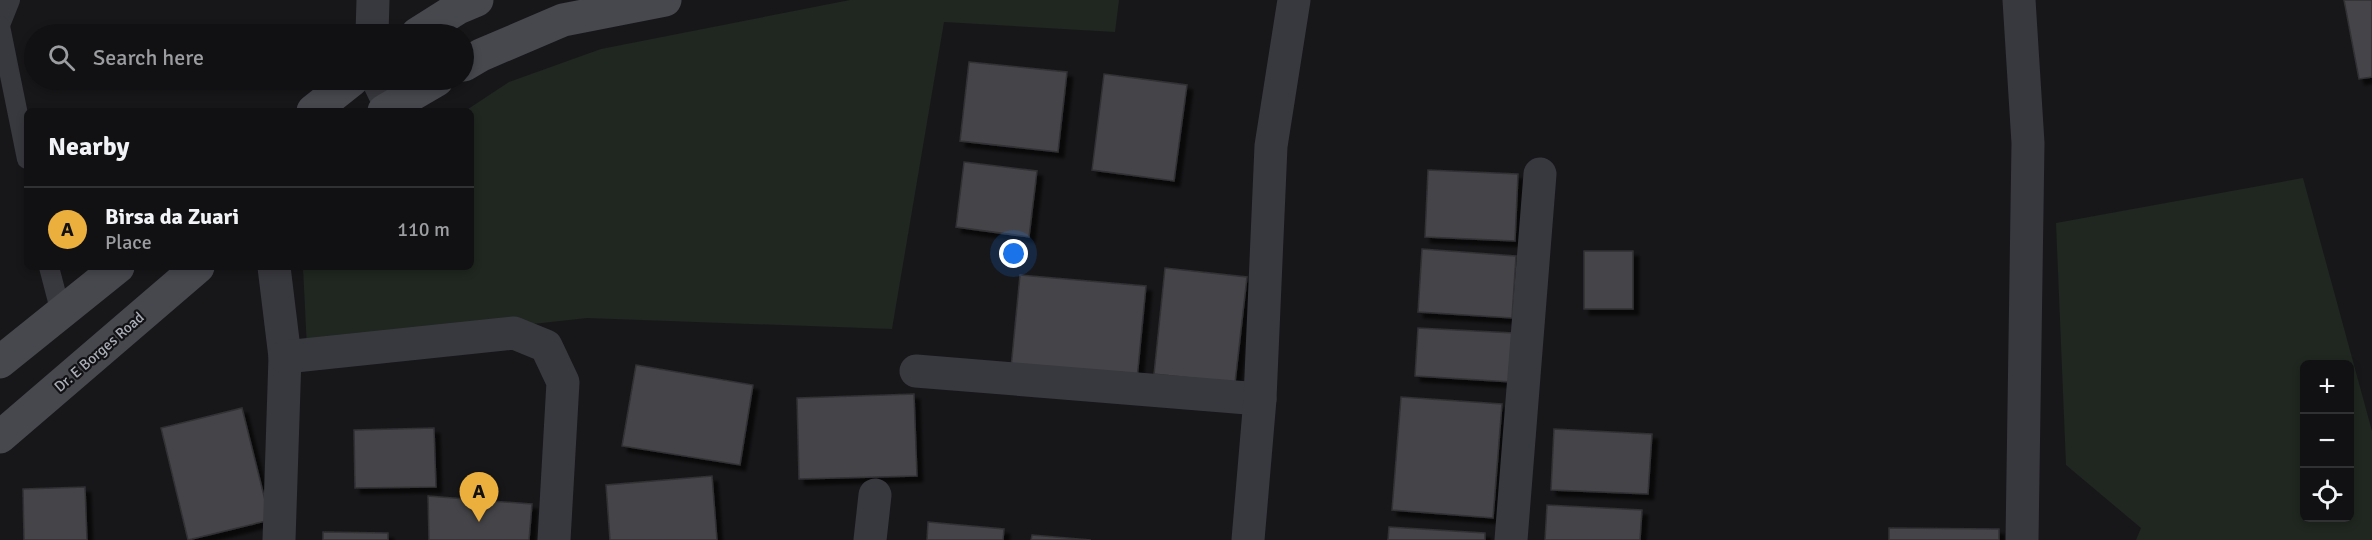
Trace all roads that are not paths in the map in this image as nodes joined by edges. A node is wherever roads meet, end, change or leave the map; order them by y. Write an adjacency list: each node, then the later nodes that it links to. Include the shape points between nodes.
1 (10, 0): 9 (lane)
2 (373, 0): 7 (street)
3 (477, 0): 8 (main road)
4 (664, 0): 10 (main road, via 563,20)
5 (1294, 0): 25 (street, via 1271,146)
6 (2019, 0): 33 (street, via 2028,143)
7 (372, 24)
8 (433, 24)
9 (0, 26): 15 (lane)
10 (474, 59)
11 (339, 90): 14 (main road)
12 (409, 90): 13 (main road)
13 (384, 99)
14 (317, 108)
15 (24, 144)
16 (1540, 174): 32 (street)
17 (50, 270): 21 (lane)
18 (114, 270): 21 (main road)
19 (195, 270): 26 (main road, Dr. E Borges Road)
20 (274, 270): 22 (street)
21 (61, 313): 23 (main road)
22 (285, 357): 28 (street); 29 (street, via 514,333 546,346 563,382)
23 (0, 362)
24 (916, 371): 25 (street)
25 (1260, 399): 31 (street)
26 (0, 437)
27 (875, 495): 30 (street)
28 (279, 540)
29 (554, 540)
30 (870, 540)
31 (1248, 540)
32 (1511, 540)
33 (2022, 540)

